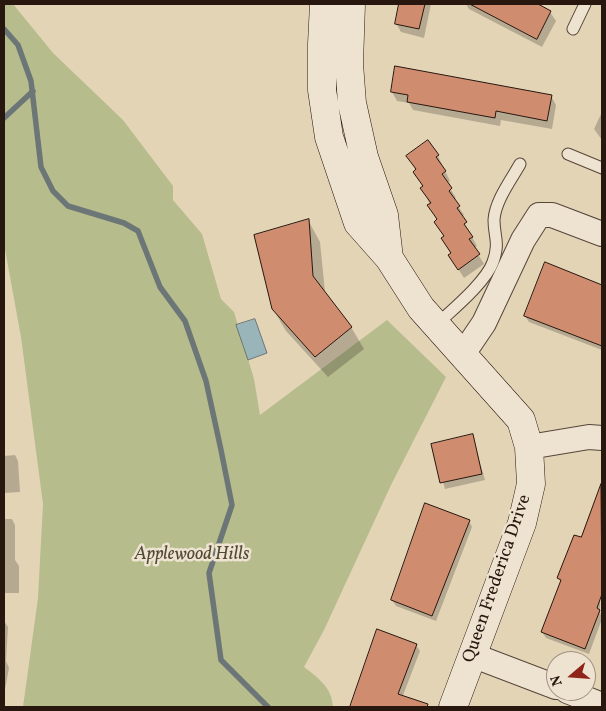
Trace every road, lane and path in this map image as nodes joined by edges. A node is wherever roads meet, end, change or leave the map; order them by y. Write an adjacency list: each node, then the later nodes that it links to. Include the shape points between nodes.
1 (324, 4): 9 (street, Queen Frederica Drive, via 322,90 329,137 358,223)
2 (351, 4): 9 (street, Queen Frederica Drive, via 349,64 352,103 364,157 384,215)
3 (585, 4): 4 (lane)
4 (573, 29)
5 (568, 154): 7 (lane)
6 (520, 164): 10 (lane, via 494,219 498,240 492,264 466,297)
7 (602, 168)
8 (602, 234): 11 (street, via 552,215 539,215 523,240 484,323)
9 (389, 258): 10 (street, Queen Frederica Drive, via 416,301)
10 (436, 325): 11 (street, Queen Frederica Drive)
11 (463, 354): 13 (street, Queen Frederica Drive, via 521,420)
12 (602, 438): 13 (street)
13 (529, 447): 14 (street, Queen Frederica Drive, via 530,484 522,523)
14 (472, 655): 15 (street); 16 (street, Queen Frederica Drive)
15 (546, 683)
16 (453, 707)

